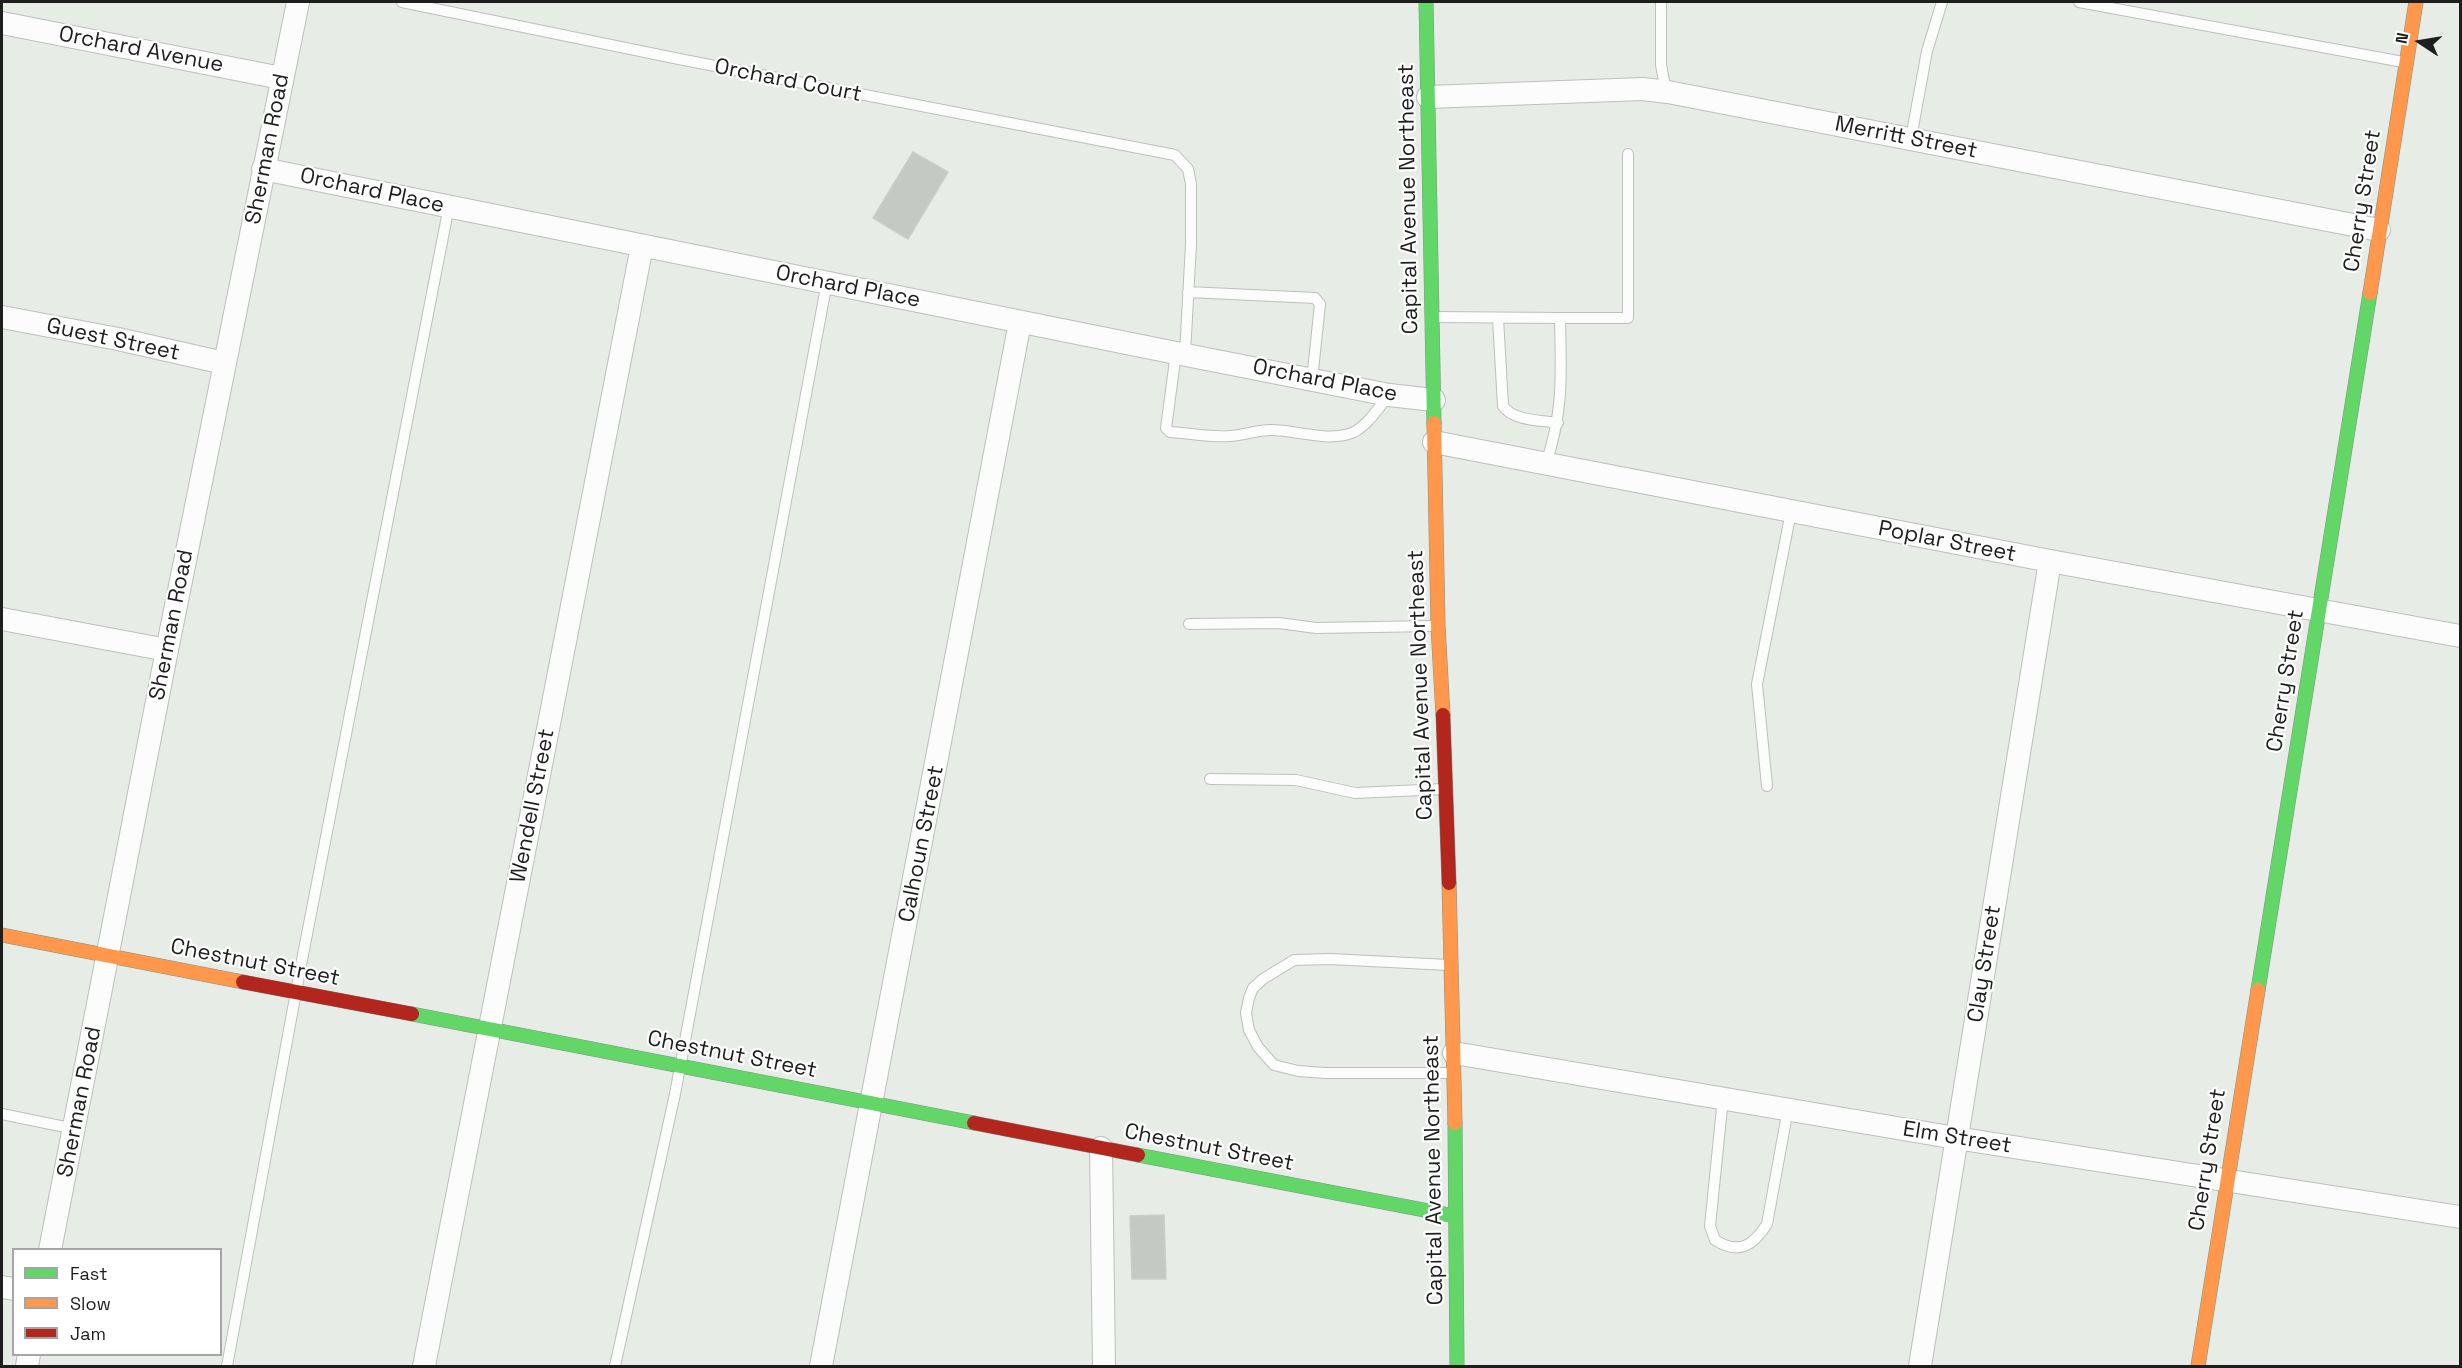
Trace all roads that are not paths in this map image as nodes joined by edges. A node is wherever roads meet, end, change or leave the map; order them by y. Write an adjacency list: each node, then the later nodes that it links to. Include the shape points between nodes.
1 (298, 2): 10 (street, Sherman Road)
2 (402, 2): 20 (lane, Orchard Court, via 1175,155 1188,170 1191,184)
3 (1426, 2): 12 (street, Capital Avenue Northeast)
4 (1661, 2): 11 (lane, via 1661,65)
5 (1942, 2): 13 (lane, via 1927,51)
6 (2079, 2): 9 (lane)
7 (2416, 2): 9 (street, Cherry Street)
8 (2, 23): 10 (street, Orchard Avenue)
9 (2407, 63): 17 (street, Cherry Street)
10 (281, 78): 15 (street, Sherman Road)
11 (1666, 91): 12 (street, Merritt Street); 13 (street, Merritt Street)
12 (1428, 97): 22 (street, Capital Avenue Northeast)
13 (1911, 138): 17 (street, Merritt Street)
14 (1628, 154): 24 (lane, via 1628,318)
15 (263, 169): 16 (street, Orchard Place); 27 (street, Sherman Road)
16 (449, 206): 18 (street, Orchard Place); 48 (lane)
17 (2379, 231): 36 (street, Cherry Street)
18 (642, 246): 19 (street, Orchard Place); 49 (street, Wendell Street)
19 (827, 282): 25 (street, Orchard Place); 51 (lane)
20 (1188, 292): 26 (lane); 28 (lane, via 1315,298 1320,304)
21 (2, 317): 27 (street, Guest Street)
22 (1432, 317): 23 (lane); 30 (street, Capital Avenue Northeast)
23 (1498, 318): 24 (lane); 31 (lane, via 1503,406 1520,417)
24 (1560, 318): 31 (lane, via 1562,392)
25 (1020, 322): 26 (street, Orchard Place); 53 (street, Calhoun Street)
26 (1181, 354): 28 (street, Orchard Place); 29 (lane, via 1166,428 1170,432 1228,436 1267,430 1343,435 1363,425)
27 (225, 363): 41 (street, Sherman Road)
28 (1312, 380): 29 (street, Orchard Place)
29 (1389, 395): 30 (street, Orchard Place)
30 (1434, 400): 32 (street, Capital Avenue Northeast)
31 (1558, 423): 33 (lane)
32 (1434, 442): 33 (street, Poplar Street); 39 (street, Capital Avenue Northeast)
33 (1546, 464): 34 (street, Poplar Street)
34 (1791, 512): 35 (street, Poplar Street); 43 (lane, via 1757,684)
35 (2050, 561): 36 (street, Poplar Street); 57 (street, Clay Street)
36 (2318, 610): 40 (street, Poplar Street); 59 (street, Cherry Street)
37 (2, 619): 41 (street)
38 (1189, 624): 39 (lane)
39 (1438, 626): 44 (street, Capital Avenue Northeast)
40 (2460, 636)
41 (167, 650): 46 (street, Sherman Road)
42 (1210, 779): 44 (lane, via 1296,780 1355,793)
43 (1767, 786)
44 (1447, 789): 47 (street, Capital Avenue Northeast)
45 (2, 934): 46 (street, Chestnut Street)
46 (108, 956): 48 (street, Chestnut Street); 56 (street, Sherman Road)
47 (1452, 966): 50 (street, Capital Avenue Northeast); 50 (lane, via 1294,960 1253,988 1246,1013 1258,1047 1274,1065 1298,1071 1325,1073)
48 (296, 992): 49 (street, Chestnut Street); 63 (lane)
49 (490, 1031): 51 (street, Chestnut Street); 64 (street, Wendell Street)
50 (1455, 1063): 52 (street, Elm Street); 60 (street, Capital Avenue Northeast)
51 (680, 1065): 53 (street, Chestnut Street); 65 (lane)
52 (1723, 1098): 54 (street, Elm Street); 54 (lane, via 1710,1226 1715,1240 1726,1247 1743,1248 1757,1240 1767,1224)
53 (872, 1103): 58 (street, Chestnut Street); 66 (street, Calhoun Street)
54 (1788, 1109): 57 (street, Elm Street)
55 (2, 1114): 56 (lane)
56 (75, 1129): 62 (street, Sherman Road)
57 (1956, 1138): 59 (street, Elm Street); 69 (street, Clay Street)
58 (1101, 1148): 60 (street, Chestnut Street); 67 (street)
59 (2226, 1180): 61 (street, Elm Street); 70 (street, Cherry Street)
60 (1455, 1216): 68 (street, Capital Avenue Northeast)
61 (2460, 1217)
62 (50, 1248)
63 (226, 1366)
64 (424, 1366)
65 (615, 1366)
66 (821, 1366)
67 (1104, 1366)
68 (1457, 1366)
69 (1920, 1366)
70 (2198, 1366)

